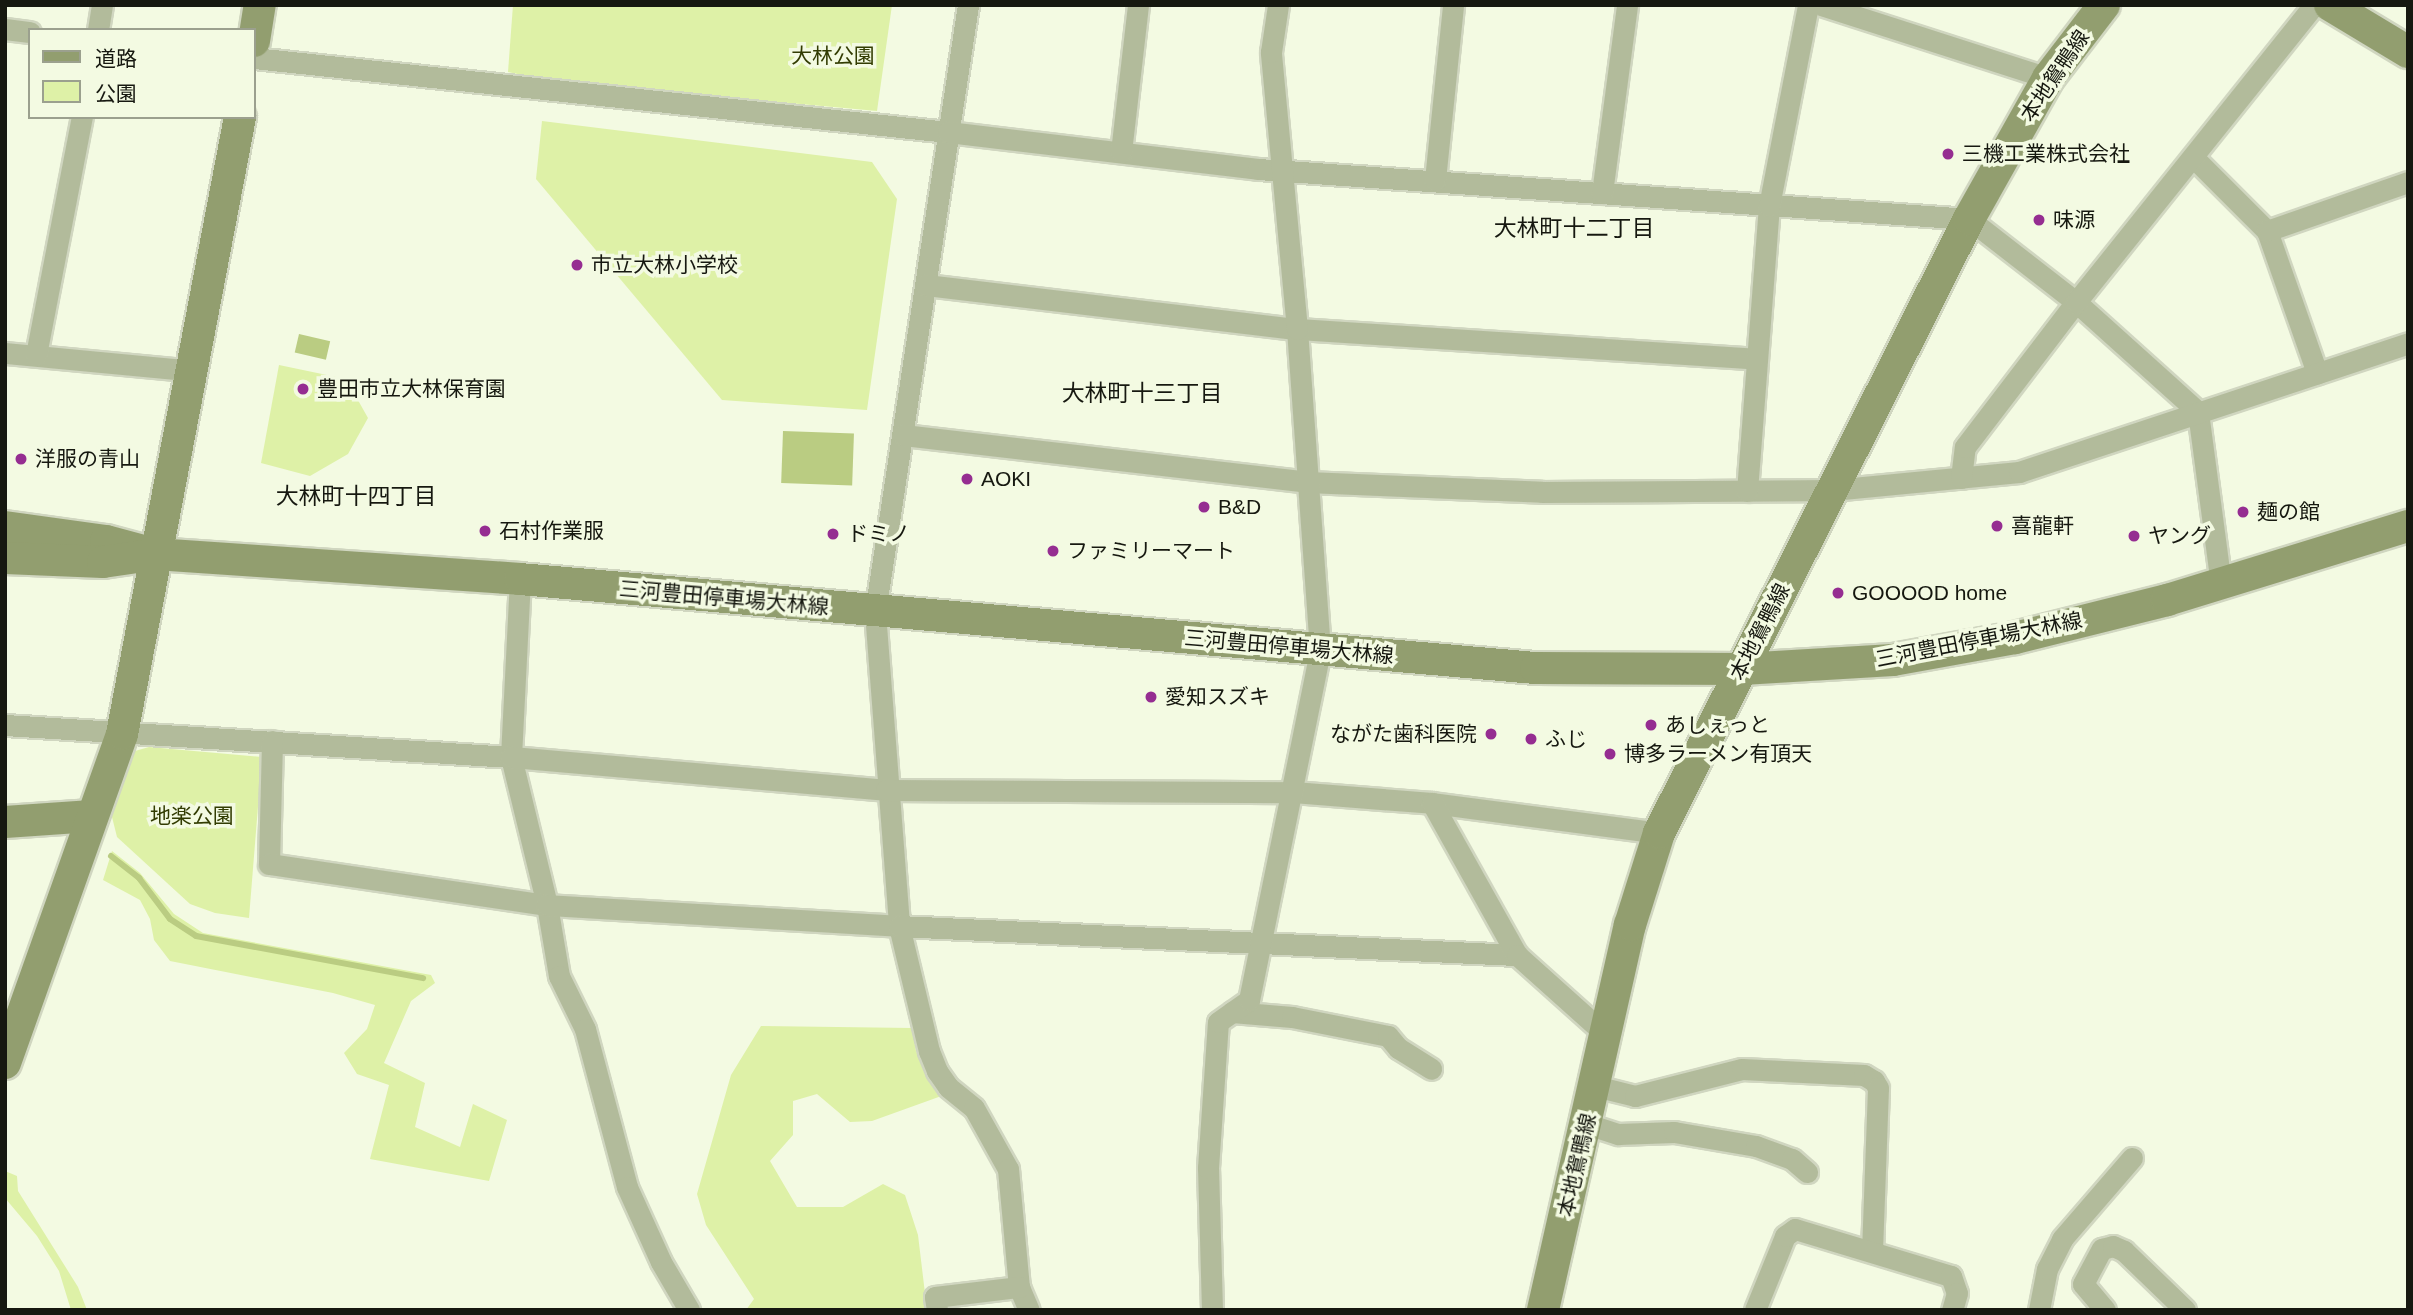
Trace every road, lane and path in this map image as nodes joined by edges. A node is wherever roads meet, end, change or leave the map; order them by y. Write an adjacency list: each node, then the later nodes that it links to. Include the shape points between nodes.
1 (102, 5): 13 (street)
2 (260, 5): 15 (main road)
3 (968, 5): 22 (street)
4 (1138, 5): 23 (street)
5 (1278, 5): 25 (street, via 1271,52)
6 (1454, 5): 26 (street)
7 (1627, 5): 28 (street)
8 (1808, 5): 29 (street)
9 (1821, 5): 19 (street)
10 (2104, 5): 19 (main road, 本地鴛鴨線)
11 (2314, 5): 24 (street)
12 (2330, 5): 17 (main road)
13 (98, 28)
14 (5, 29): 16 (street)
15 (256, 29)
16 (28, 32)
17 (2408, 52)
18 (256, 58): 22 (street)
19 (2048, 78): 30 (main road, 本地鴛鴨線)
20 (82, 119): 37 (street)
21 (240, 119): 39 (main road)
22 (948, 132): 23 (street); 32 (street)
23 (1121, 152): 25 (street)
24 (2193, 157): 31 (street); 33 (street)
25 (1279, 169): 26 (street); 34 (street)
26 (1435, 180): 28 (street)
27 (2408, 182): 31 (street)
28 (1602, 192): 29 (street)
29 (1769, 206): 30 (street); 38 (street)
30 (1969, 219): 33 (street); 45 (main road, 本地鴛鴨線)
31 (2267, 231): 40 (street)
32 (926, 285): 34 (street); 42 (street)
33 (2076, 302): 41 (street); 43 (street, via 1965,447)
34 (1297, 329): 38 (street); 44 (street)
35 (2408, 342): 40 (street)
36 (5, 353): 37 (street)
37 (36, 355): 39 (street)
38 (1756, 359): 46 (street)
39 (194, 371): 49 (main road)
40 (2317, 373): 41 (street)
41 (2198, 412): 43 (street, via 2019,472); 52 (street)
42 (903, 435): 44 (street); 53 (street)
43 (1961, 478): 45 (street)
44 (1307, 482): 46 (street, via 1542,492); 54 (street)
45 (1832, 490): 46 (street); 55 (main road, 本地鴛鴨線)
46 (1747, 491)
47 (2408, 526): 52 (main road, 三河豊田停車場大林線)
48 (5, 527): 49 (main road, 三河豊田停車場大林線, via 106,541)
49 (155, 554): 50 (main road, 三河豊田停車場大林線, via 103,562); 51 (main road, 三河豊田停車場大林線); 57 (main road)
50 (5, 558)
51 (520, 579): 53 (main road, 三河豊田停車場大林線); 59 (street)
52 (2221, 584): 55 (main road, 三河豊田停車場大林線, via 2015,638 1893,660)
53 (875, 612): 54 (main road, 三河豊田停車場大林線); 60 (street)
54 (1320, 650): 55 (main road, 三河豊田停車場大林線, via 1536,668); 61 (street)
55 (1742, 669): 65 (main road, 本地鴛鴨線)
56 (5, 725): 57 (street)
57 (122, 734): 58 (street); 63 (main road)
58 (272, 741): 59 (street); 66 (street, via 269,864)
59 (511, 757): 60 (street); 66 (street)
60 (886, 790): 61 (street); 67 (street)
61 (1293, 792): 62 (street); 68 (street)
62 (1433, 803): 65 (street); 69 (street)
63 (92, 816): 64 (main road); 71 (main road)
64 (5, 822)
65 (1659, 833): 73 (main road, 本地鴛鴨線, via 1630,925)
66 (547, 905): 67 (street); 78 (street, via 559,976 585,1029 627,1187)
67 (899, 926): 68 (street); 77 (street, via 937,1071 948,1087 974,1108 1008,1169)
68 (1263, 941): 69 (street); 70 (street, via 1249,1000)
69 (1517, 955): 73 (street)
70 (1232, 1012): 72 (street, via 1292,1017 1388,1036); 81 (street, via 1218,1022 1214,1075 1208,1168)
71 (5, 1063)
72 (1431, 1069)
73 (1595, 1083): 75 (street, via 1618,1134 1674,1132 1756,1146 1792,1159); 76 (street, via 1635,1096 1742,1069 1864,1074 1878,1088); 82 (main road, 本地鴛鴨線)
74 (2132, 1158): 85 (street, via 2062,1239 2047,1269)
75 (1807, 1172)
76 (1871, 1251): 83 (street, via 1795,1229 1785,1236); 84 (street, via 1951,1276 1957,1293)
77 (1019, 1287): 79 (street, via 935,1297); 80 (street)
78 (689, 1310)
79 (937, 1310)
80 (1029, 1310)
81 (1212, 1310)
82 (1543, 1310)
83 (1755, 1310)
84 (1952, 1310)
85 (2039, 1310)
86 (2105, 1310): 87 (street, via 2083,1284 2102,1249 2113,1246 2124,1251)
87 (2185, 1310)

